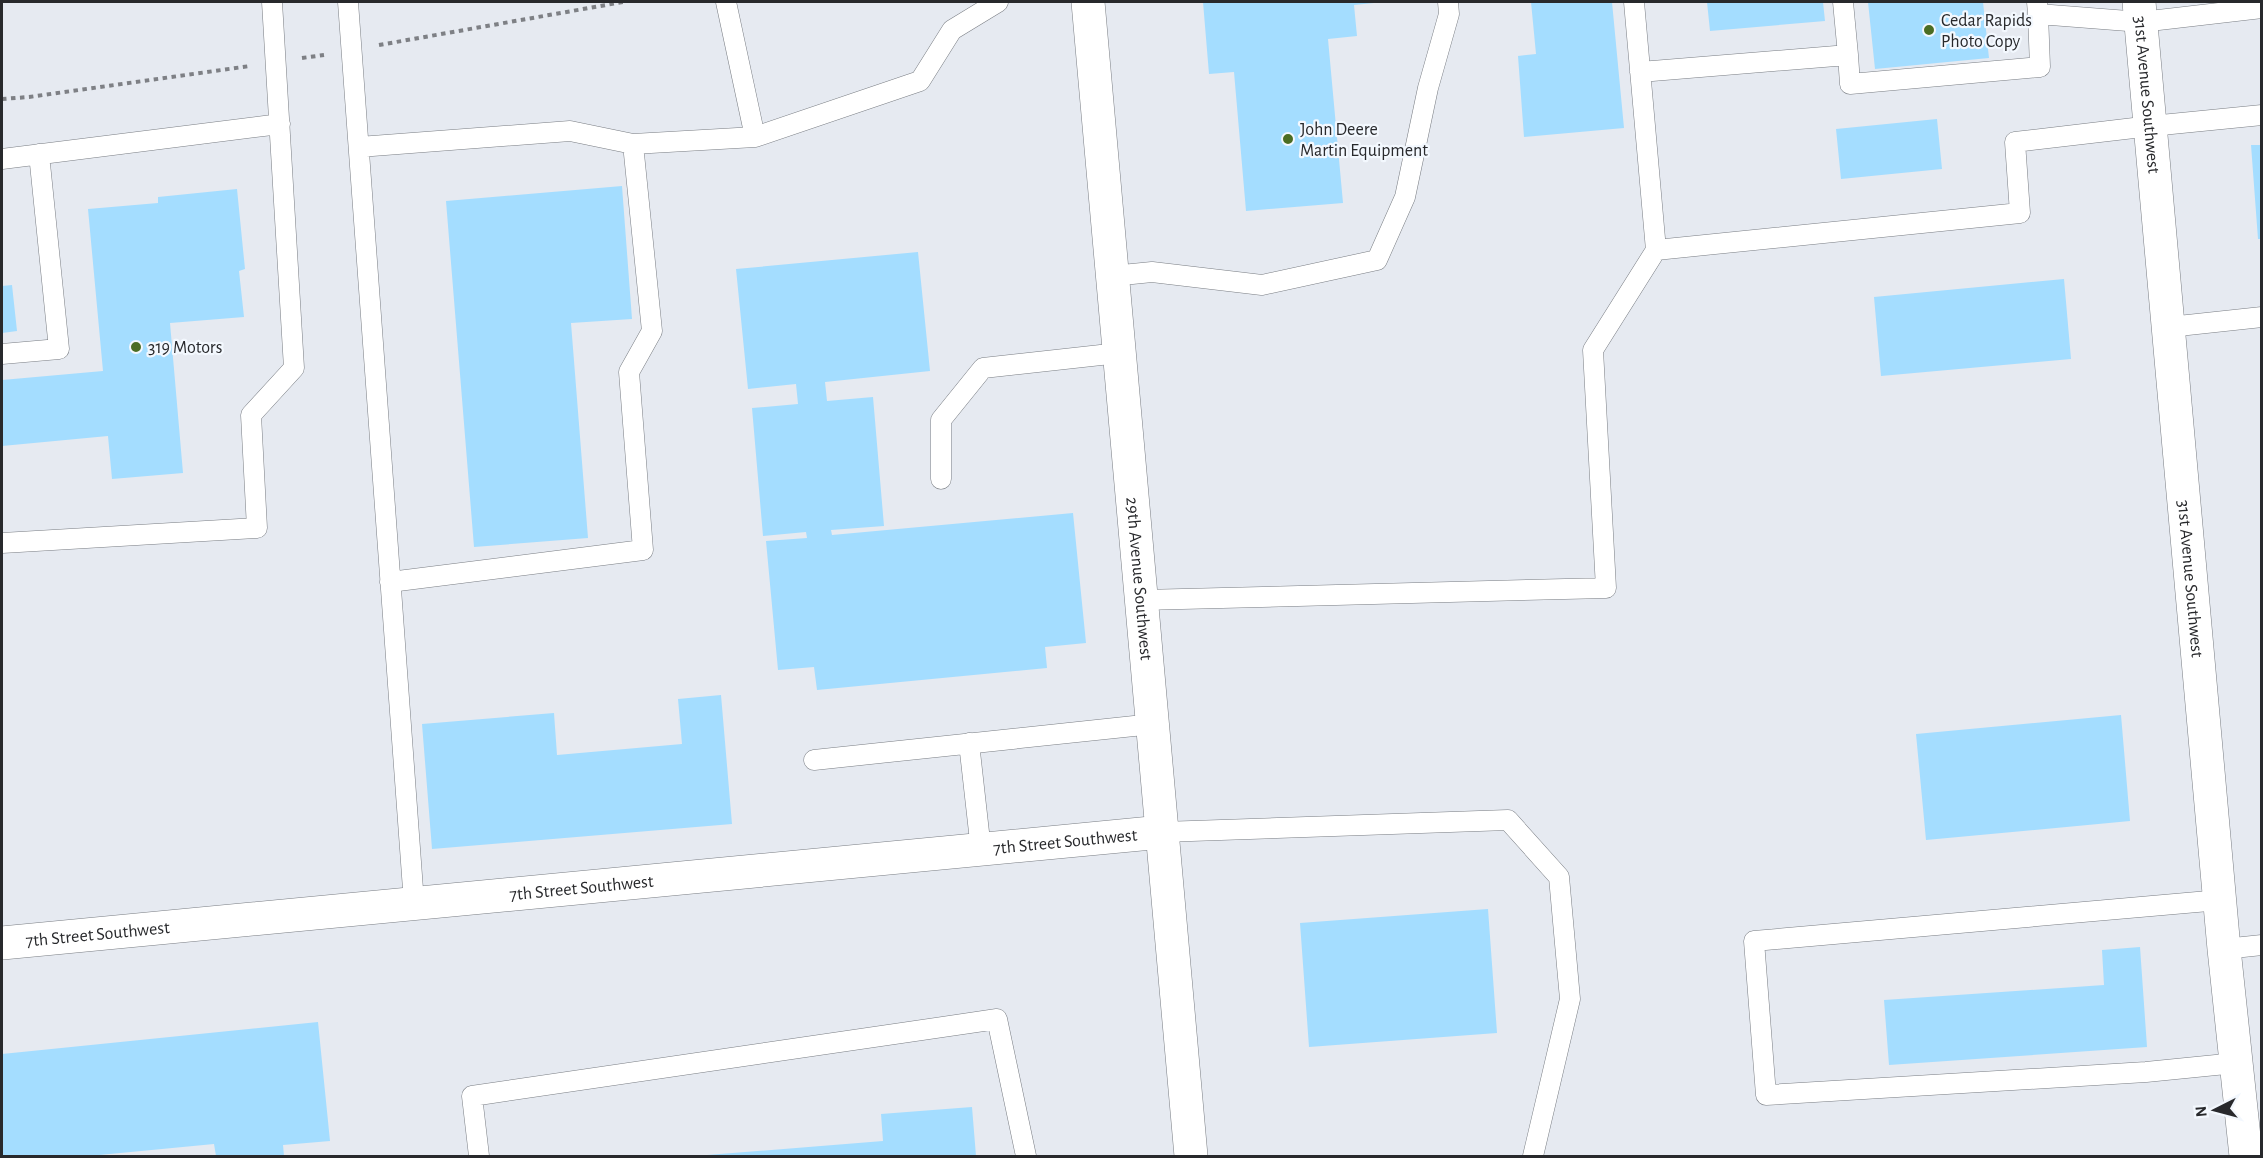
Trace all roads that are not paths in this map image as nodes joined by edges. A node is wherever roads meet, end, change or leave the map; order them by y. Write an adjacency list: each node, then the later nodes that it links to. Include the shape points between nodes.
1 (272, 2): 15 (lane)
2 (348, 2): 19 (lane)
3 (726, 2): 17 (lane)
4 (998, 2): 17 (lane, via 952,30 920,81)
5 (1088, 2): 23 (street, 29th Avenue Southwest)
6 (1448, 2): 23 (lane, via 1449,14 1428,88 1405,197 1377,260 1262,285 1152,272)
7 (1634, 2): 13 (lane)
8 (1843, 2): 12 (lane)
9 (2037, 8): 11 (lane); 12 (lane, via 2040,67 1850,84)
10 (2262, 8): 11 (lane)
11 (2140, 12): 16 (street, 31st Avenue Southwest)
12 (1848, 55): 13 (lane)
13 (1640, 72): 22 (lane)
14 (2262, 115): 16 (lane)
15 (280, 124): 20 (lane); 29 (lane, via 294,369 251,415 257,528)
16 (2151, 126): 22 (lane, via 2015,142 2020,213); 25 (street, 31st Avenue Southwest)
17 (755, 137): 18 (lane)
18 (633, 144): 19 (lane, via 570,131); 30 (lane, via 652,331 629,372 644,550)
19 (359, 147): 30 (lane)
20 (39, 154): 21 (lane); 27 (lane, via 59,349)
21 (2, 159)
22 (1656, 250): 31 (lane, via 1593,350 1606,588)
23 (1112, 276): 26 (street, 29th Avenue Southwest)
24 (2262, 317): 25 (lane)
25 (2169, 327): 37 (street, 31st Avenue Southwest)
26 (1119, 353): 28 (lane, via 983,368 941,420); 31 (street, 29th Avenue Southwest)
27 (2, 354)
28 (940, 479)
29 (2, 543)
30 (390, 582): 38 (lane)
31 (1142, 600): 32 (street, 29th Avenue Southwest)
32 (1153, 724): 33 (lane); 35 (street, 29th Avenue Southwest)
33 (969, 743): 34 (lane); 36 (lane)
34 (814, 760)
35 (1162, 832): 36 (street, 7th Street Southwest); 46 (street, 29th Avenue Southwest); 47 (lane, via 1508,820 1559,877 1570,999)
36 (981, 850): 38 (street, 7th Street Southwest)
37 (2220, 900): 41 (street, 31st Avenue Southwest); 42 (lane, via 1754,941 1766,1095)
38 (414, 903): 39 (street, 7th Street Southwest)
39 (2, 942)
40 (2262, 945): 41 (lane)
41 (2224, 949): 42 (street, 31st Avenue Southwest)
42 (2236, 1063): 43 (street, 31st Avenue Southwest)
43 (2251, 1147)
44 (479, 1156): 45 (lane, via 472,1096 997,1020)
45 (1026, 1156)
46 (1191, 1156)
47 (1533, 1156)

